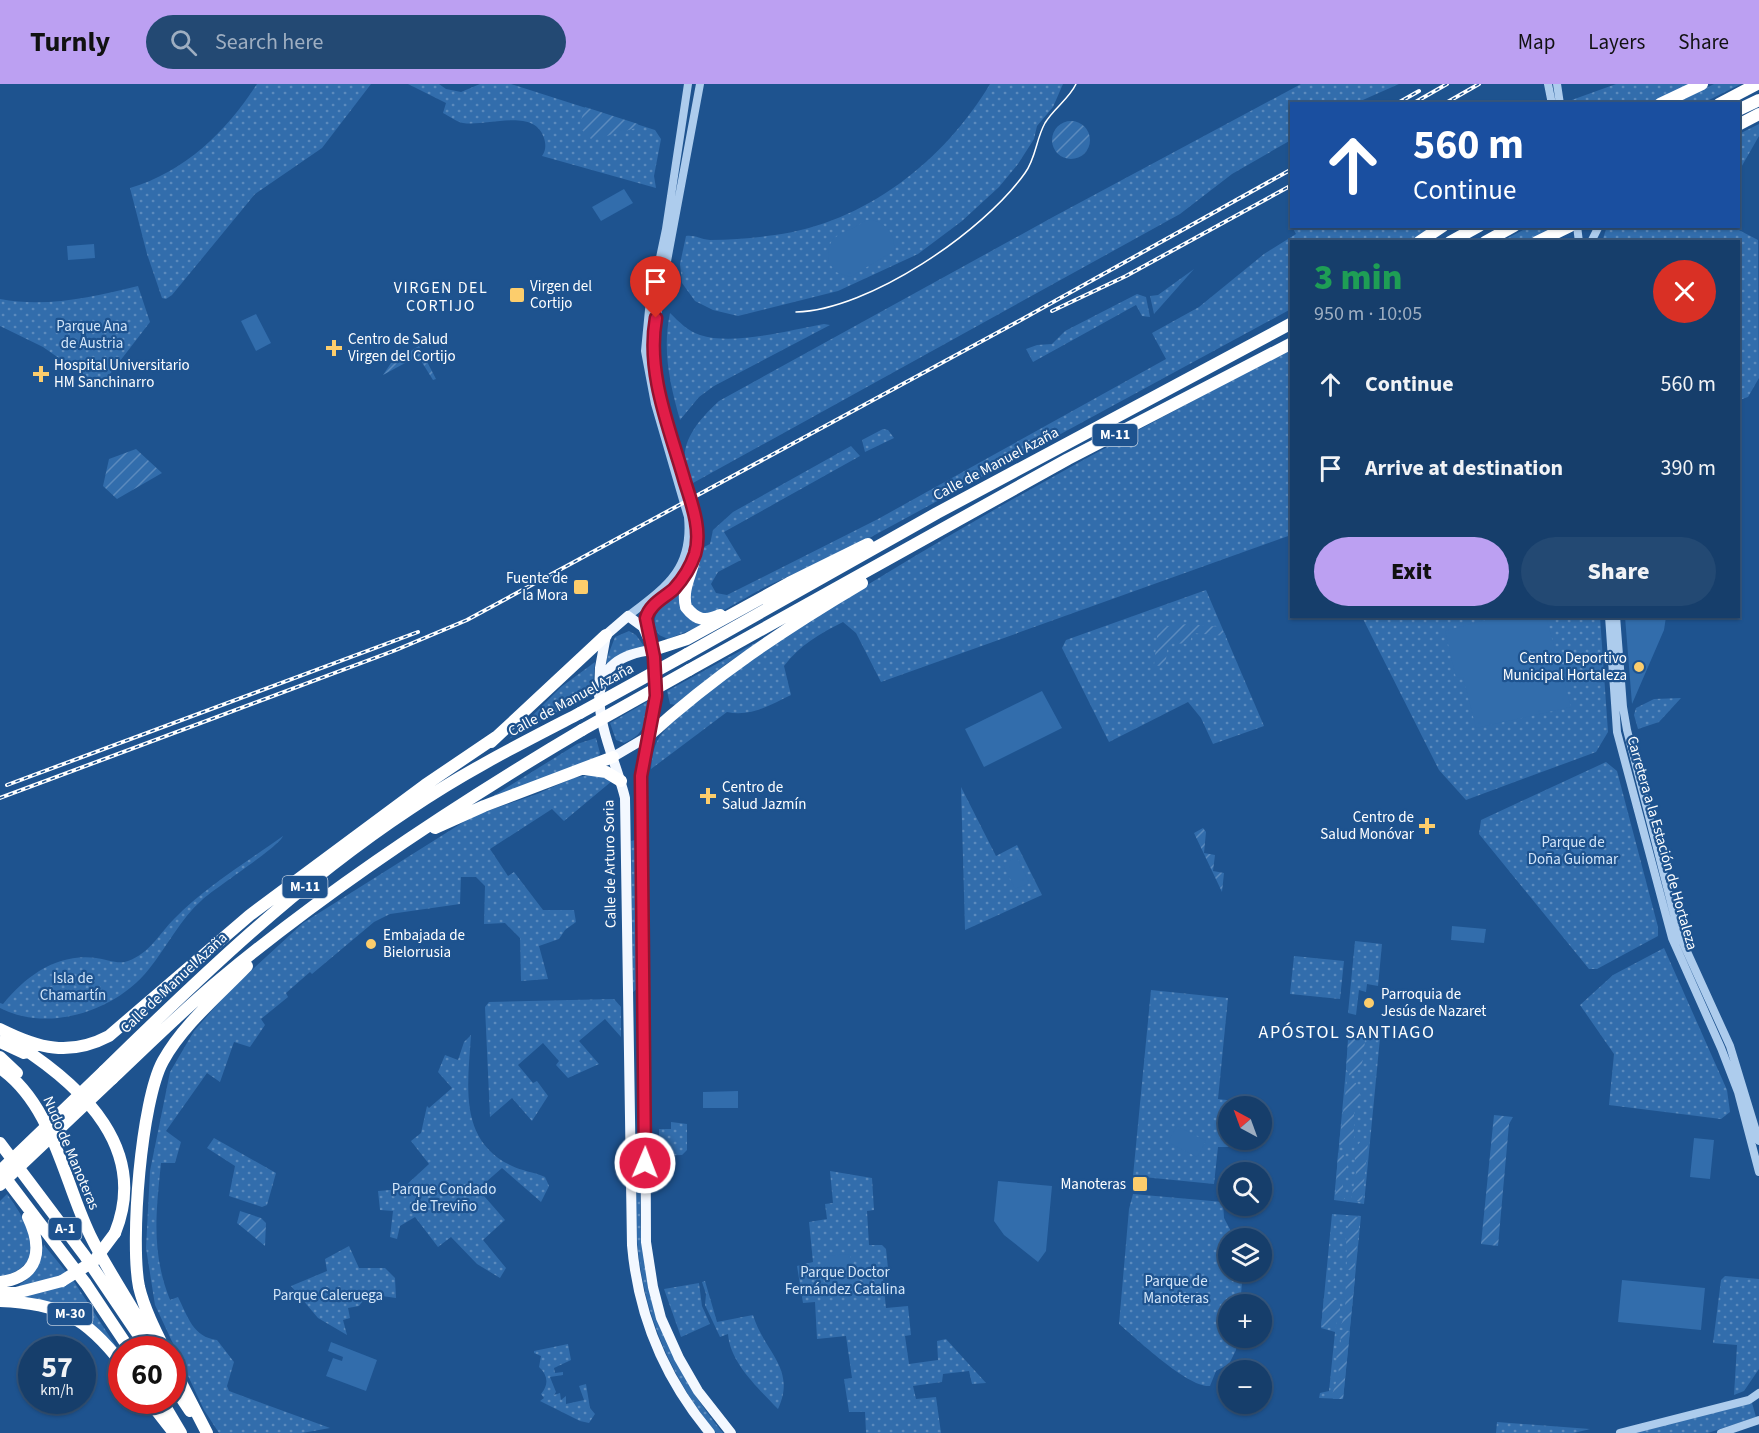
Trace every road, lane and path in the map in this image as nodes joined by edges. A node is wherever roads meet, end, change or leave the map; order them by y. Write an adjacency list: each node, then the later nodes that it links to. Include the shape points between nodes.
1 (688, 84): 29 (street, via 645,351 650,385 690,536 684,561 675,576)
2 (700, 84): 27 (street, via 654,331 658,386 696,525)
3 (1548, 84): 7 (street)
4 (1702, 84): 8 (highway)
5 (1757, 84): 9 (highway)
6 (1759, 100): 10 (highway)
7 (1551, 101)
8 (1664, 102)
9 (1723, 102)
10 (1740, 109)
11 (1759, 114): 12 (highway)
12 (1740, 124)
13 (1440, 228): 17 (highway)
14 (1475, 228): 18 (highway)
15 (1510, 228): 19 (highway)
16 (1566, 228): 20 (highway)
17 (1422, 240)
18 (1454, 240)
19 (1489, 240)
20 (1541, 240)
21 (1290, 319): 24 (highway)
22 (1290, 324): 24 (highway, Calle de Manuel Azaña / M-11)
23 (1290, 344): 26 (highway, Calle de Manuel Azaña / M-11)
24 (1221, 360): 25 (highway, Calle de Manuel Azaña / M-11)
25 (937, 513): 28 (highway); 41 (highway, Calle de Manuel Azaña / M-11, bridge)
26 (927, 537): 37 (highway, via 889,566 727,670); 42 (highway, Calle de Manuel Azaña / M-11, bridge, via 582,730)
27 (695, 554): 28 (highway, via 684,599 686,607 699,619 714,618); 33 (street, via 678,585 647,614)
28 (789, 583): 34 (highway, via 687,639)
29 (628, 616): 32 (main road); 33 (main road)
30 (1609, 618): 60 (street, Carretera a la Estación de Hortaleza, via 1617,732 1670,931 1738,1092)
31 (1616, 618): 56 (street, Carretera a la Estación de Hortaleza, via 1627,730 1679,934 1730,1046)
32 (606, 635): 35 (main road); 36 (highway)
33 (648, 636): 34 (main road)
34 (653, 650): 35 (main road, Calle de Arturo Soria, via 618,662 607,673); 37 (main road, Calle de Arturo Soria, via 656,696)
35 (599, 696): 38 (main road, Calle de Arturo Soria, via 602,728)
36 (496, 737): 41 (highway, via 417,798); 45 (highway, via 425,785)
37 (647, 737): 38 (main road); 82 (main road, Calle de Arturo Soria, via 640,809 646,1242 653,1287 666,1329 698,1391)
38 (613, 756): 39 (highway); 40 (main road, Calle de Arturo Soria)
39 (577, 770): 40 (highway, via 595,769); 42 (highway)
40 (621, 781): 81 (main road, Calle de Arturo Soria, via 626,809 634,1269 645,1316 664,1366)
41 (409, 809): 43 (highway, Calle de Manuel Azaña / M-11)
42 (412, 837): 44 (highway, Calle de Manuel Azaña / M-11)
43 (326, 870): 45 (highway); 52 (highway, Calle de Manuel Azaña / M-11, via 235,946)
44 (290, 924): 52 (highway, Calle de Manuel Azaña / M-11); 70 (highway, via 189,1026 168,1052 156,1077 146,1122 136,1251 140,1289)
45 (231, 932): 49 (highway, via 109,1036 76,1048)
46 (0, 1025): 49 (highway)
47 (0, 1031): 49 (highway); 53 (highway)
48 (0, 1042): 53 (highway, via 30,1056)
49 (50, 1049)
50 (0, 1057): 54 (highway, via 21,1077)
51 (0, 1068): 54 (highway, Nudo de Manoteras)
52 (108, 1075): 55 (highway, Calle de Manuel Azaña / M-11, bridge); 58 (highway, bridge, via 90,1079); 59 (highway, Calle de Manuel Azaña / M-11, bridge)
53 (69, 1084): 65 (highway, bridge, via 91,1106 119,1151 126,1195 115,1233 94,1261 62,1281 33,1290)
54 (30, 1097): 69 (highway, Nudo de Manoteras, via 78,1209)
55 (65, 1125): 61 (highway, Calle de Manuel Azaña / M-11, bridge); 63 (highway, bridge)
56 (1759, 1141)
57 (0, 1143): 68 (highway, A-1)
58 (0, 1164)
59 (0, 1171): 62 (highway, A-1)
60 (1759, 1172)
61 (0, 1185)
62 (14, 1190): 64 (highway, via 34,1229 38,1250 24,1274); 67 (highway, A-1)
63 (0, 1194)
64 (0, 1282)
65 (0, 1293)
66 (0, 1301): 71 (highway, M-30, via 70,1314)
67 (121, 1336)
68 (139, 1336)
69 (148, 1336)
70 (159, 1336)
71 (108, 1348)
72 (186, 1393): 80 (highway)
73 (1759, 1393): 83 (street, via 1738,1403)
74 (186, 1404): 80 (highway)
75 (159, 1414): 78 (highway)
76 (170, 1414): 79 (highway)
77 (1759, 1420): 84 (street)
78 (174, 1433)
79 (181, 1433)
80 (206, 1433)
81 (710, 1433)
82 (731, 1433)
83 (1620, 1433)
84 (1721, 1433)

